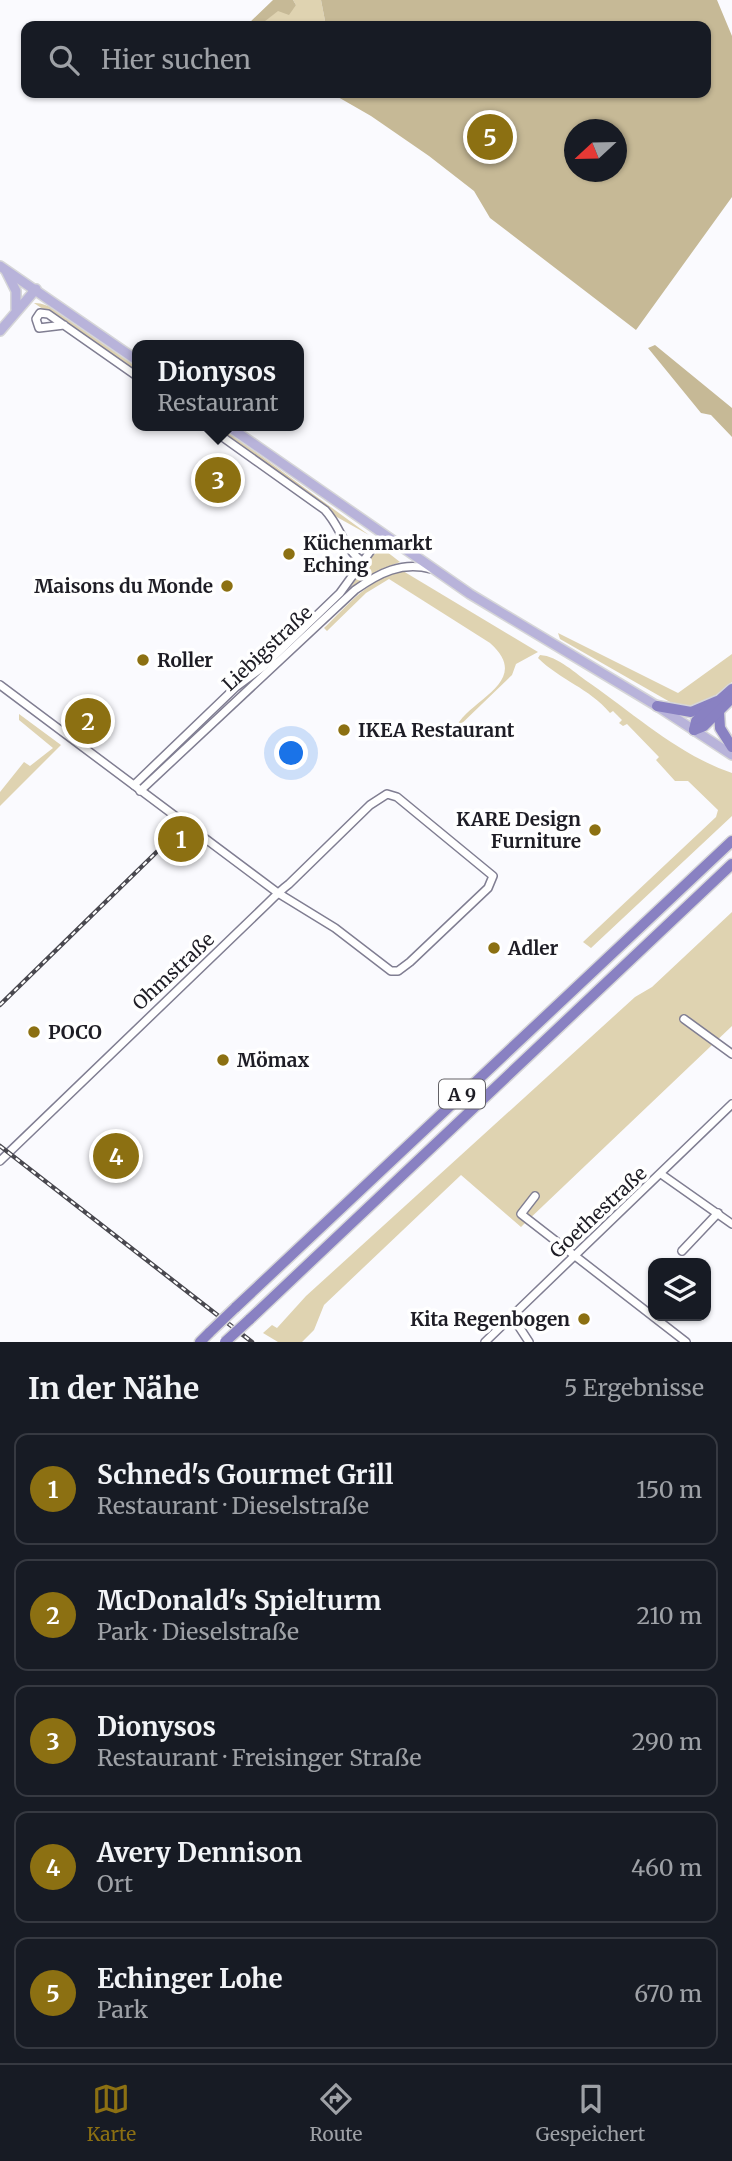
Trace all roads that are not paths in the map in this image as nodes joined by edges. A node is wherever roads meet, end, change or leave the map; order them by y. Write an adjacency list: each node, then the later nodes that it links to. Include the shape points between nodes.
1 (2, 267): 2 (main road); 3 (main road, via 18,299)
2 (36, 289): 3 (main road); 6 (main road)
3 (13, 315): 5 (main road)
4 (64, 325): 7 (street)
5 (0, 331)
6 (132, 357)
7 (132, 373)
8 (214, 431): 13 (street, via 326,510 347,550)
9 (235, 431): 10 (main road)
10 (369, 524): 11 (street); 12 (main road)
11 (377, 542): 12 (street); 13 (street, Liebigstraße)
12 (398, 544): 14 (main road)
13 (363, 562): 23 (street, Liebigstraße, via 346,586 250,680 236,687)
14 (434, 570): 18 (main road); 23 (street, Liebigstraße, via 410,565 395,568 355,590)
15 (0, 685): 23 (street)
16 (732, 689): 19 (highway)
17 (732, 698): 19 (highway)
18 (657, 706): 19 (highway, via 691,712); 20 (main road)
19 (718, 706): 20 (highway, via 704,726); 21 (highway, via 720,728)
20 (694, 730): 22 (main road)
21 (732, 747)
22 (732, 755)
23 (137, 788): 26 (street)
24 (732, 841): 38 (highway, A 9, bridge)
25 (732, 864): 39 (highway, A 9, bridge)
26 (278, 893): 26 (street, Ohmstraße, via 395,972 490,885 493,876 397,797 387,794); 30 (street, Ohmstraße)
27 (684, 1019): 28 (street)
28 (732, 1054)
29 (732, 1104): 31 (street, Goethestraße)
30 (0, 1161)
31 (661, 1174): 33 (street); 36 (street, Goethestraße)
32 (535, 1196): 36 (street, via 521,1214)
33 (718, 1213): 34 (street); 35 (street)
34 (732, 1224)
35 (682, 1251)
36 (575, 1255): 37 (street, Goethestraße); 42 (street)
37 (512, 1316): 40 (street, Goethestraße); 41 (street)
38 (200, 1342)
39 (225, 1342)
40 (485, 1342)
41 (529, 1342)
42 (686, 1342)

